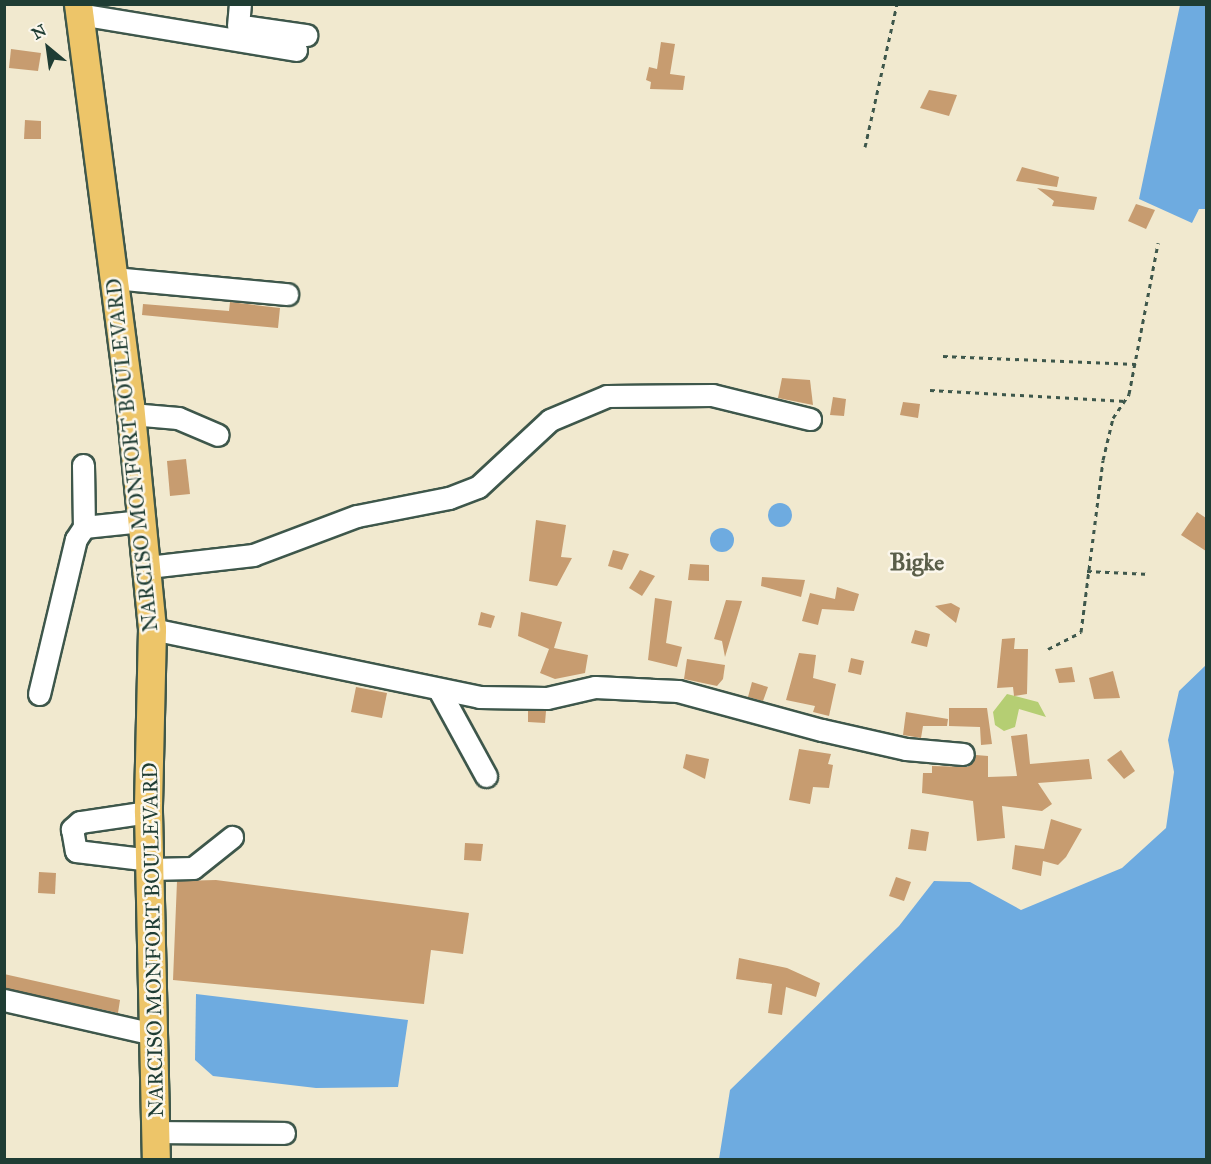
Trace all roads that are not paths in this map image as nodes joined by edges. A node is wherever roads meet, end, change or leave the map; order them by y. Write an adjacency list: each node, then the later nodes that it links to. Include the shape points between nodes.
1 (112, 4): 4 (street)
2 (240, 4): 4 (street)
3 (78, 9): 4 (street, via 301,43); 5 (main road, NARCISO MONFORT BOULEVARD)
4 (238, 26)
5 (113, 278): 6 (street); 7 (main road, NARCISO MONFORT BOULEVARD)
6 (287, 294)
7 (132, 414): 9 (street, via 178,418); 11 (main road, NARCISO MONFORT BOULEVARD)
8 (810, 419): 13 (street, via 712,394 607,396 550,420 478,487 448,498 367,513 253,555)
9 (218, 435)
10 (83, 465): 12 (street)
11 (142, 521): 12 (street); 13 (main road, NARCISO MONFORT BOULEVARD)
12 (84, 527): 16 (street, via 69,566)
13 (148, 567): 14 (main road, NARCISO MONFORT BOULEVARD)
14 (152, 629): 15 (street); 19 (main road, NARCISO MONFORT BOULEVARD)
15 (439, 690): 17 (street, via 479,697 547,698 595,687 644,686 906,749); 18 (street)
16 (39, 694)
17 (963, 754)
18 (486, 776)
19 (148, 812): 21 (main road, NARCISO MONFORT BOULEVARD); 21 (street, via 80,822 72,828 76,851)
20 (232, 837): 21 (street, via 193,868)
21 (150, 865): 23 (main road, NARCISO MONFORT BOULEVARD)
22 (4, 1000): 23 (street)
23 (154, 1034): 24 (main road, NARCISO MONFORT BOULEVARD)
24 (156, 1132): 25 (street); 26 (main road, NARCISO MONFORT BOULEVARD)
25 (284, 1132)
26 (156, 1160)

